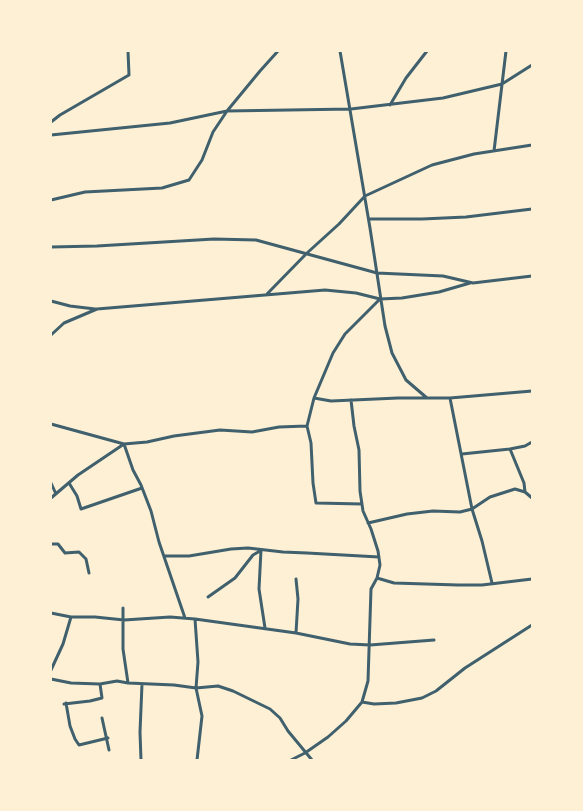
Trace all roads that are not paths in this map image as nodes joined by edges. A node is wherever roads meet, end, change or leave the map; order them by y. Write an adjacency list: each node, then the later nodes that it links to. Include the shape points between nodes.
1 (128, 51): 11 (street, via 129,75)
2 (278, 51): 10 (street)
3 (340, 51): 9 (street)
4 (428, 51): 8 (street, via 405,78)
5 (507, 51): 7 (street)
6 (532, 65): 7 (street)
7 (502, 84): 8 (street); 14 (street)
8 (390, 105): 9 (street)
9 (351, 109): 10 (street); 15 (street)
10 (227, 111): 12 (street, via 170,123); 16 (street, via 189,180 162,188 85,192)
11 (51, 122)
12 (51, 135)
13 (532, 145): 14 (street)
14 (494, 151): 15 (street, via 432,165)
15 (365, 196): 18 (street); 20 (street)
16 (51, 200)
17 (532, 209): 18 (street, via 466,217)
18 (369, 219): 21 (street)
19 (51, 247): 20 (street, via 214,239 256,240)
20 (307, 253): 21 (street); 24 (street)
21 (377, 273): 23 (street, via 443,276); 25 (street)
22 (532, 276): 23 (street)
23 (473, 283): 25 (street, via 439,292)
24 (266, 296): 25 (street, via 325,290); 27 (street)
25 (380, 299): 30 (street, via 333,352); 31 (street, via 392,353 406,380)
26 (51, 301): 27 (street)
27 (97, 309): 28 (street, via 64,323)
28 (51, 335)
29 (532, 391): 32 (street)
30 (314, 398): 33 (street); 35 (street)
31 (427, 398): 32 (street); 33 (street)
32 (450, 398): 39 (street)
33 (351, 400): 47 (street)
34 (51, 424): 37 (street)
35 (307, 426): 37 (street, via 252,432 220,430); 47 (street, via 316,503)
36 (532, 442): 38 (street)
37 (124, 444): 41 (street); 42 (street)
38 (510, 449): 39 (street); 43 (street)
39 (462, 454): 48 (street)
40 (51, 483): 44 (street)
41 (69, 483): 42 (street, via 81,509); 44 (street)
42 (142, 488): 52 (street)
43 (525, 492): 46 (street); 48 (street, via 515,489 499,494)
44 (56, 494): 45 (street)
45 (51, 498)
46 (532, 498)
47 (362, 504): 49 (street)
48 (472, 509): 49 (street, via 407,514); 58 (street)
49 (368, 523): 53 (street)
50 (51, 544): 54 (street, via 58,544 65,553 79,552 86,559)
51 (261, 550): 52 (street); 53 (street); 59 (street, via 235,578); 67 (street, via 259,589)
52 (164, 556): 63 (street)
53 (379, 557): 55 (street)
54 (89, 573)
55 (377, 578): 58 (street, via 394,583); 70 (street, via 371,590)
56 (296, 579): 68 (street)
57 (532, 579): 58 (street)
58 (492, 583)
59 (208, 597)
60 (123, 608): 65 (street)
61 (51, 613): 62 (street)
62 (71, 617): 65 (street); 71 (street)
63 (184, 618): 64 (street); 65 (street)
64 (195, 619): 67 (street); 76 (street)
65 (124, 620): 74 (street)
66 (532, 625): 77 (street, via 422,698 396,703)
67 (265, 628): 68 (street)
68 (296, 633): 70 (street)
69 (434, 640): 70 (street)
70 (369, 645): 77 (street, via 368,681)
71 (51, 670)
72 (51, 679): 73 (street)
73 (100, 684): 74 (street); 79 (street, via 102,698 65,703 79,745)
74 (128, 684): 75 (street)
75 (142, 684): 76 (street); 82 (street)
76 (196, 688): 81 (street, via 226,688 270,709); 83 (street, via 202,716)
77 (362, 702): 81 (street, via 346,721)
78 (102, 718): 79 (street)
79 (108, 738): 80 (street)
80 (109, 750)
81 (305, 753): 84 (street); 85 (street)
82 (141, 760)
83 (197, 760)
84 (291, 760)
85 (312, 760)

